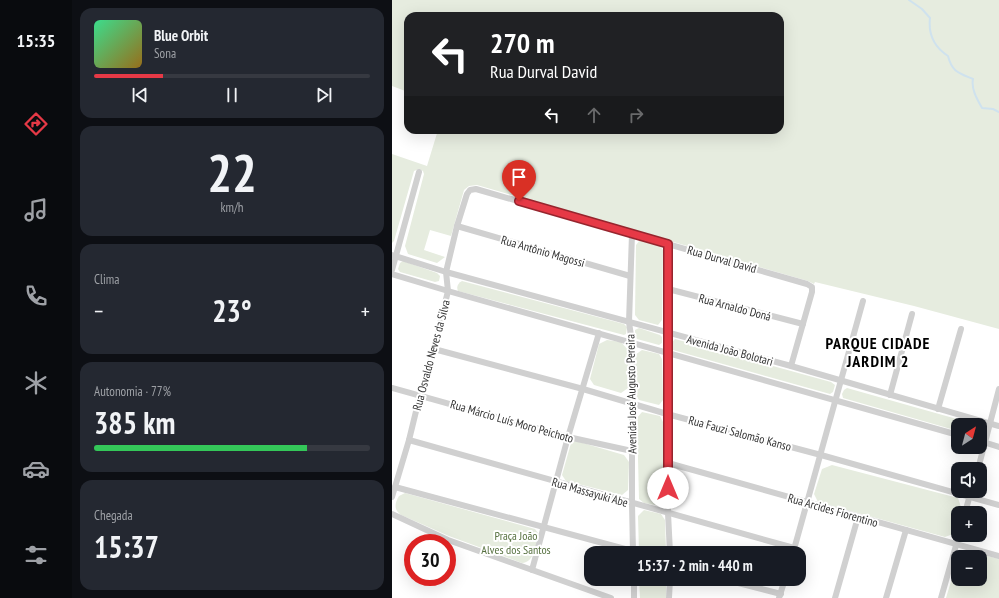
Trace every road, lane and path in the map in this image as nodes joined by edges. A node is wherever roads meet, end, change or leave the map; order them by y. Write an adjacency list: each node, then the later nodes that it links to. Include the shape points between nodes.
1 (419, 172): 6 (street)
2 (470, 190): 3 (street, Rua Osvaldo Neves da Silva); 4 (street, Rua Durval David, via 476,189)
3 (457, 226): 8 (street, Rua Osvaldo Neves da Silva); 10 (street, Rua Antônio Magossi)
4 (632, 234): 5 (street, Rua Durval David); 10 (street, Avenida José Augusto Pereira)
5 (668, 244): 11 (street); 16 (street, Rua Durval David, via 807,284 812,287 812,292)
6 (394, 255): 7 (street); 8 (street, Avenida João Bolotari)
7 (392, 270)
8 (446, 272): 12 (street, Rua Osvaldo Neves da Silva); 15 (street, Avenida João Bolotari)
9 (392, 274): 12 (street, Avenida João Bolotari)
10 (630, 276): 15 (street, Avenida José Augusto Pereira)
11 (668, 289): 16 (street, Rua Arnaldo Doná); 18 (street)
12 (448, 291): 19 (street, Avenida João Bolotari); 21 (street, Rua Osvaldo Neves da Silva)
13 (863, 301): 24 (street)
14 (912, 314): 29 (street)
15 (629, 322): 18 (street, Avenida João Bolotari); 20 (street, Avenida José Augusto Pereira)
16 (803, 324): 23 (street)
17 (962, 329): 32 (street)
18 (668, 332): 22 (street); 23 (street, Avenida João Bolotari)
19 (599, 333): 20 (street, Avenida João Bolotari); 26 (street)
20 (632, 342): 22 (street, Avenida João Bolotari); 31 (street, Avenida José Augusto Pereira)
21 (434, 348): 26 (street, Rua Fauzi Salomão Kanso); 28 (street, Rua Osvaldo Neves da Silva)
22 (668, 353): 30 (street, Avenida João Bolotari); 33 (street)
23 (791, 366): 24 (street, Avenida João Bolotari)
24 (840, 381): 29 (street, Avenida João Bolotari); 30 (street)
25 (392, 388): 28 (street, Rua Márcio Luís Moro Peichoto)
26 (583, 389): 31 (street, Rua Fauzi Salomão Kanso); 38 (street)
27 (999, 389): 34 (street)
28 (420, 395): 38 (street, Rua Márcio Luís Moro Peichoto); 39 (street, Rua Osvaldo Neves da Silva)
29 (890, 395): 32 (street, Avenida João Bolotari)
30 (835, 400): 37 (street, Avenida João Bolotari); 43 (street)
31 (632, 403): 33 (street, Rua Fauzi Salomão Kanso); 42 (street, Avenida José Augusto Pereira)
32 (938, 409): 34 (street, Avenida João Bolotari)
33 (667, 414): 43 (street, Rua Fauzi Salomão Kanso); 44 (street)
34 (990, 423): 35 (street, Avenida João Bolotari); 36 (street)
35 (999, 426)
36 (987, 430)
37 (951, 433)
38 (568, 437): 42 (street, Rua Márcio Luís Moro Peichoto); 45 (street)
39 (409, 440): 45 (street, Rua Massayuki Abe); 46 (street, Rua Osvaldo Neves da Silva)
40 (987, 443): 41 (street)
41 (999, 446)
42 (632, 451): 51 (street, Avenida José Augusto Pereira)
43 (821, 455): 47 (street, Rua Fauzi Salomão Kanso); 50 (street)
44 (668, 463): 50 (street, Rua Arcides Fiorentino); 53 (street)
45 (556, 482): 51 (street, Rua Massayuki Abe); 56 (street)
46 (395, 487): 48 (street, Rua Osvaldo Neves da Silva); 56 (street)
47 (951, 489)
48 (392, 497)
49 (981, 498): 52 (street, Rua Fauzi Salomão Kanso)
50 (807, 502): 55 (street, Rua Arcides Fiorentino); 64 (street)
51 (632, 503): 53 (street, Rua Massayuki Abe); 61 (street, Avenida José Augusto Pereira)
52 (999, 505)
53 (668, 513): 62 (street); 63 (street, Rua Massayuki Abe)
54 (392, 514): 66 (street, via 448,540)
55 (858, 517): 57 (street, Rua Arcides Fiorentino); 75 (street)
56 (544, 527): 60 (street); 66 (street)
57 (906, 530): 59 (street, Rua Arcides Fiorentino); 76 (street)
58 (958, 542): 59 (street)
59 (957, 545): 65 (street, Rua Arcides Fiorentino); 77 (street)
60 (614, 546)
61 (634, 546)
62 (670, 546)
63 (777, 546)
64 (794, 546)
65 (999, 556)
66 (532, 570): 72 (street)
67 (634, 586): 73 (street)
68 (670, 586): 74 (street)
69 (746, 586): 71 (street)
70 (783, 586): 71 (street)
71 (780, 596)
72 (610, 598)
73 (634, 598)
74 (669, 598)
75 (835, 598)
76 (886, 598)
77 (941, 598)

